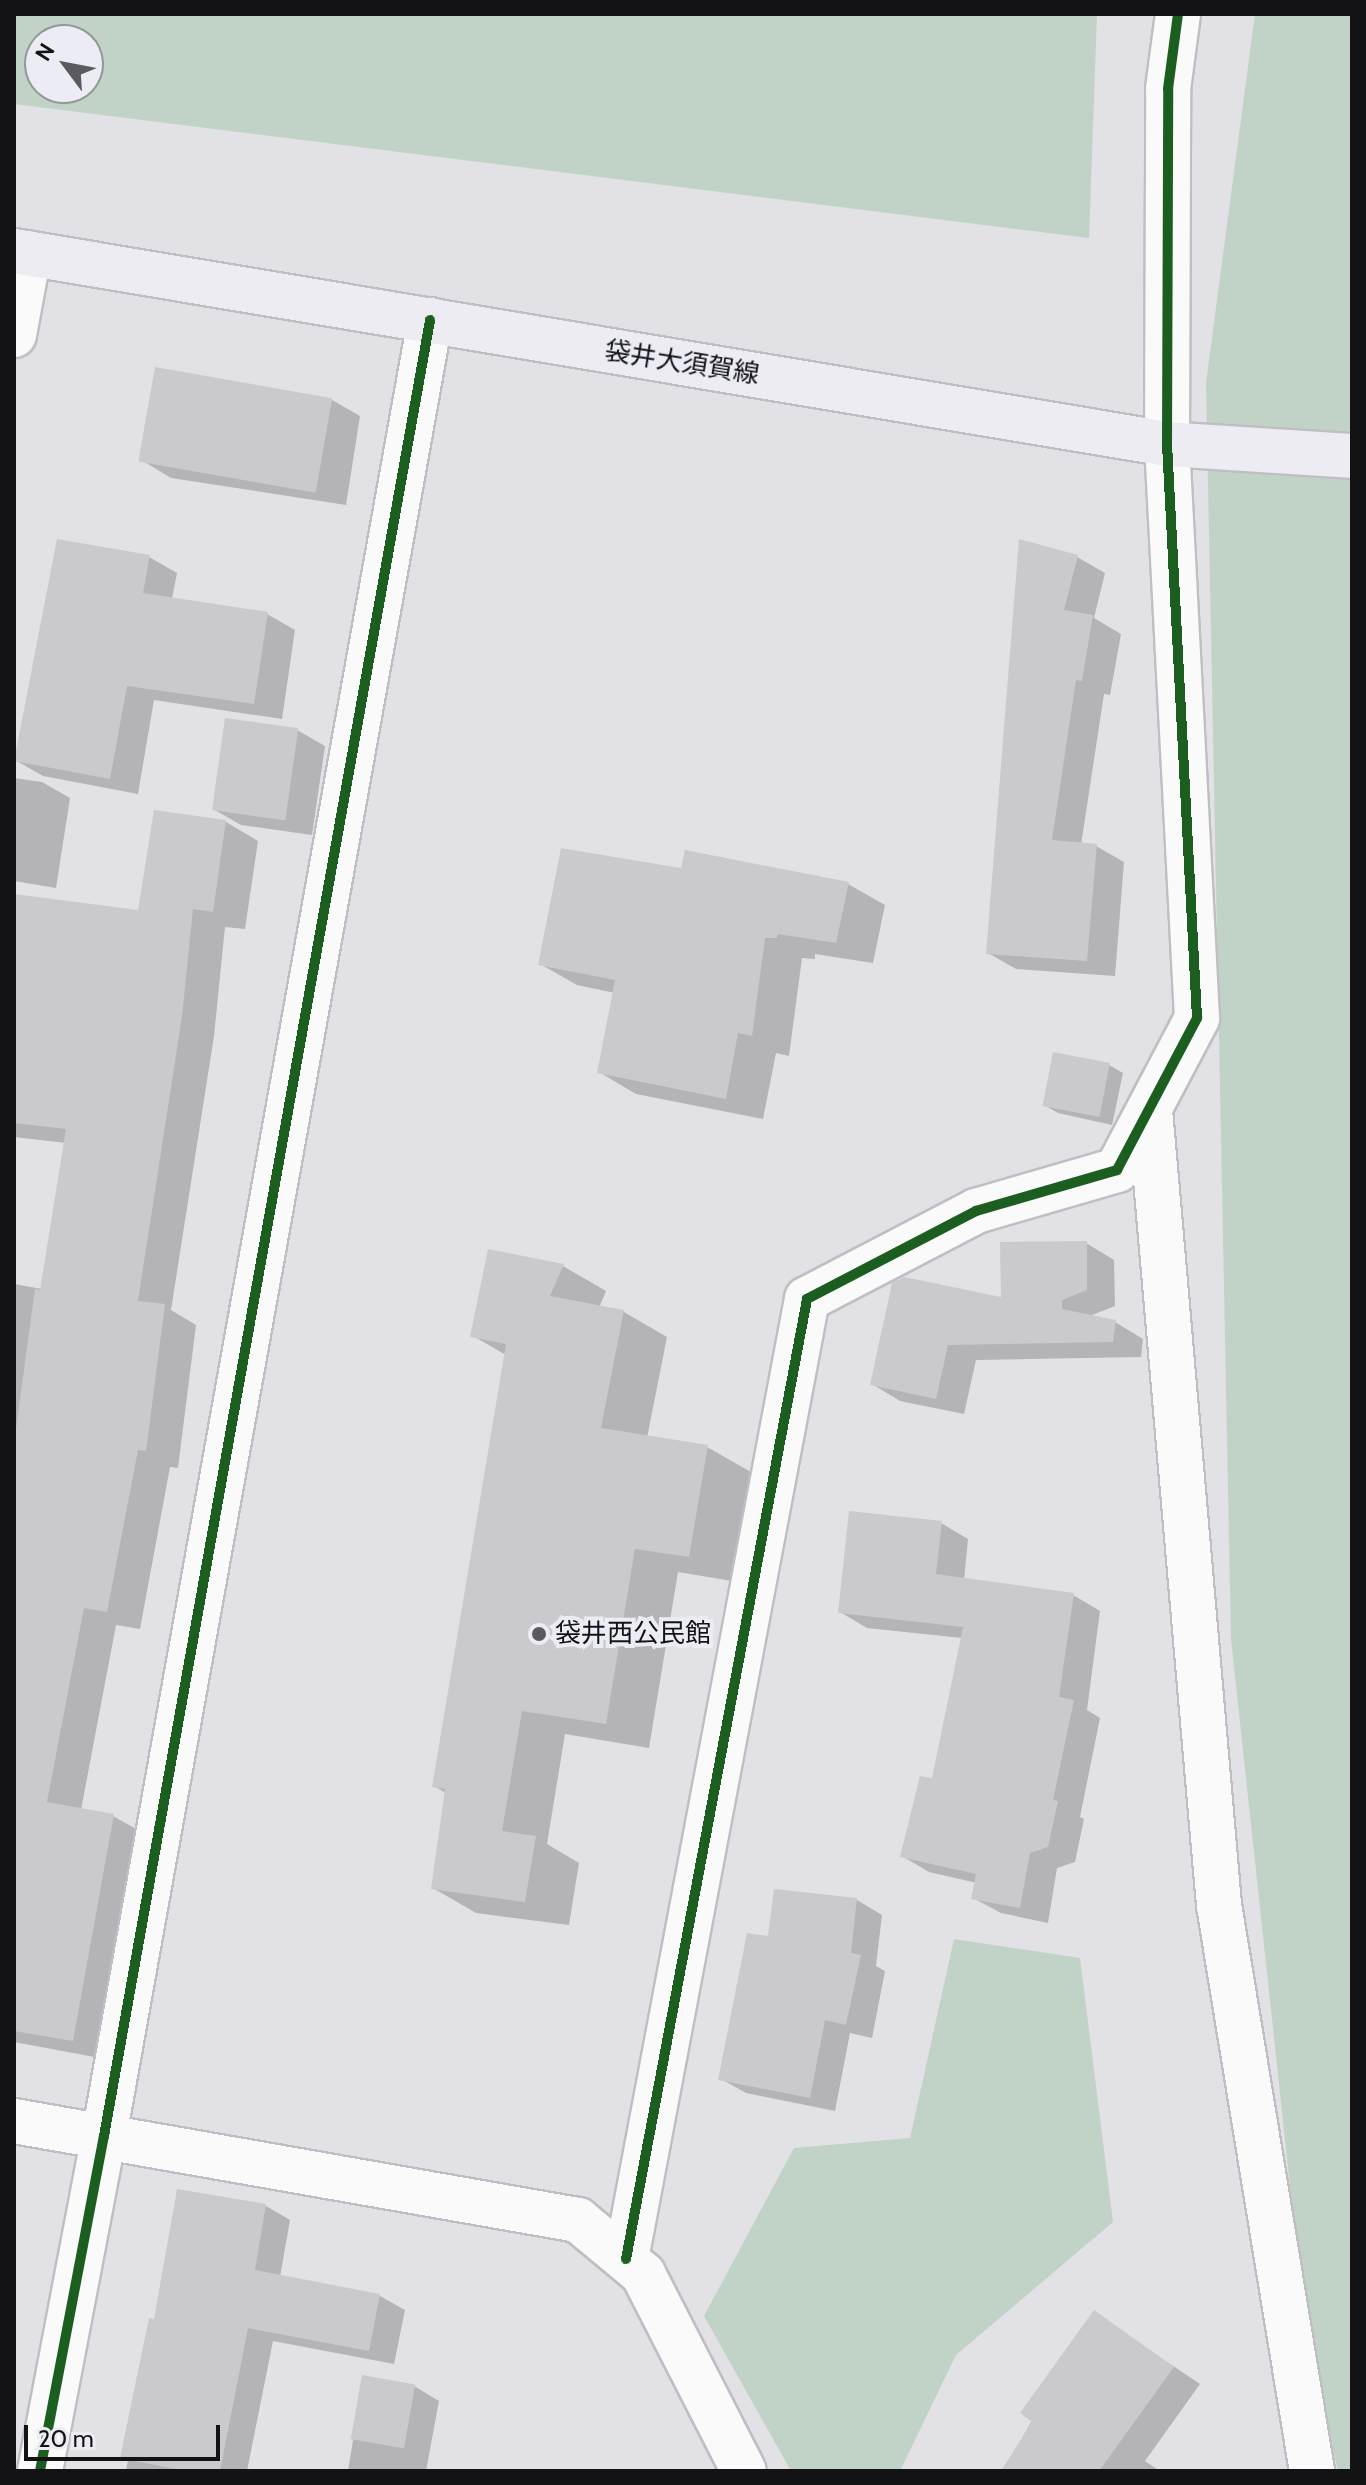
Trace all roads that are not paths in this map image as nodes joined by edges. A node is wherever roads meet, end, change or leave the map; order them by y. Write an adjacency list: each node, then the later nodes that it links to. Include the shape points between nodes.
1 (1178, 14): 5 (street, via 1168,89)
2 (22, 252): 3 (main road, 袋井大須賀線); 4 (street)
3 (430, 320): 5 (main road, 袋井大須賀線); 9 (street)
4 (14, 335)
5 (1167, 444): 6 (main road, 袋井大須賀線); 7 (street, via 1197,1018)
6 (1352, 456)
7 (1150, 1110): 10 (street, via 1117,1170 976,1211 807,1299); 13 (street, via 1219,1905)
8 (14, 2121): 9 (street)
9 (104, 2136): 10 (street, via 578,2220); 11 (street)
10 (626, 2259): 12 (street, via 643,2274)
11 (40, 2471)
12 (744, 2471)
13 (1312, 2471)

